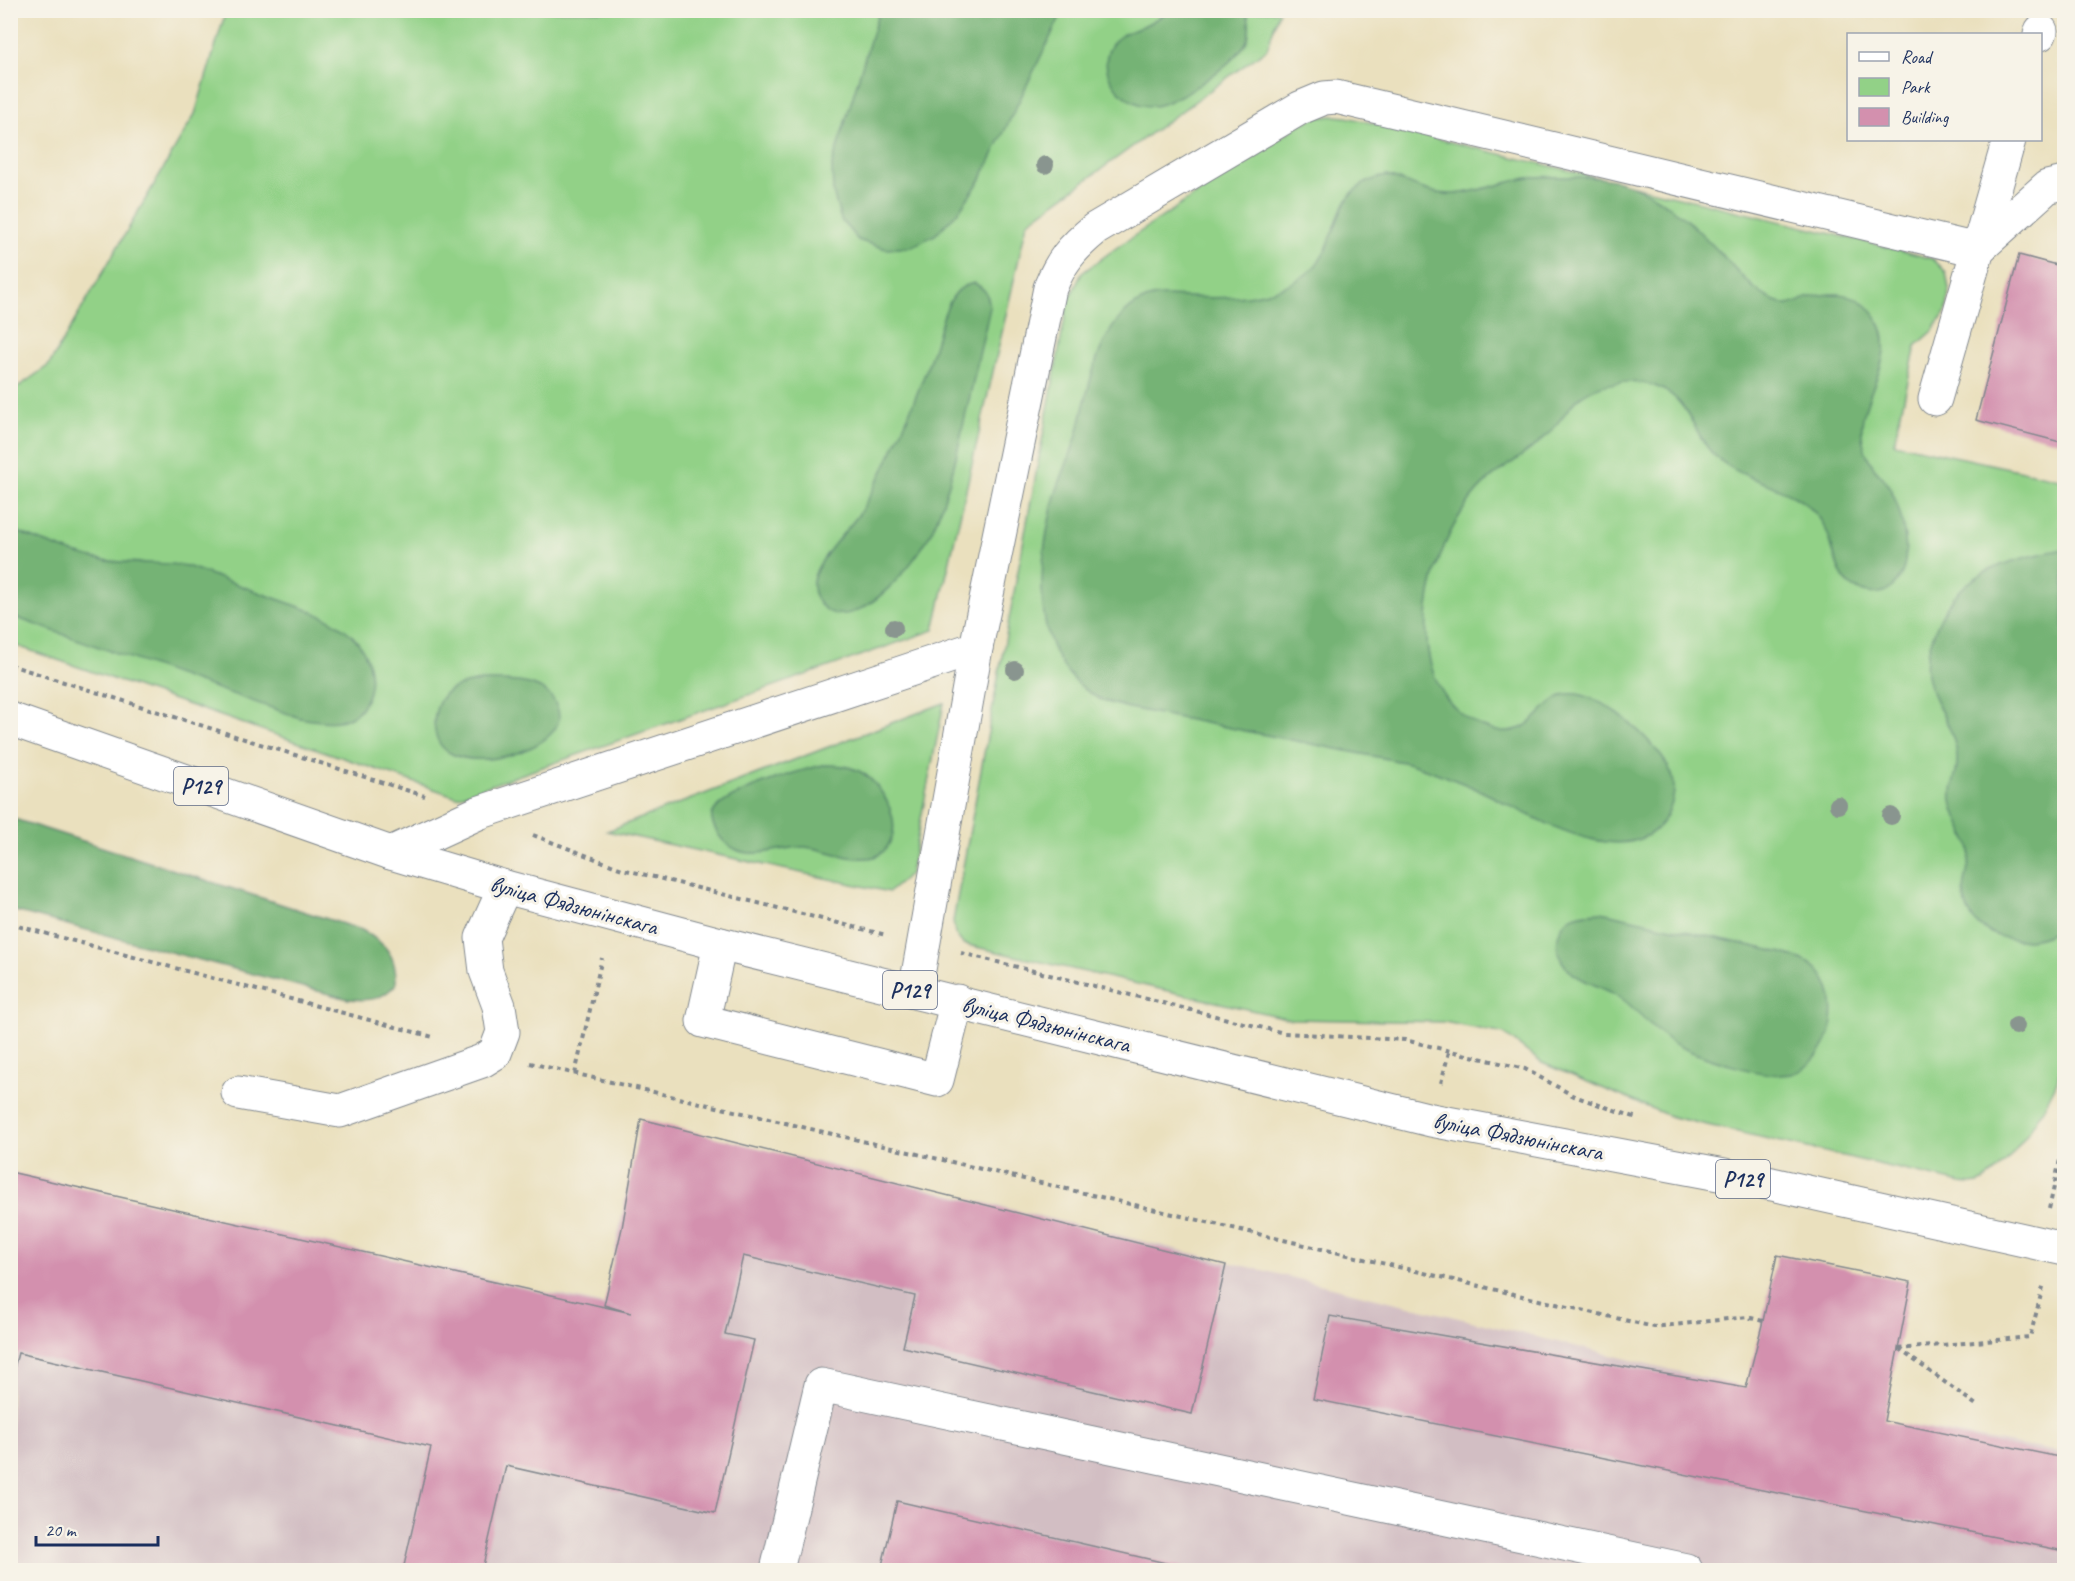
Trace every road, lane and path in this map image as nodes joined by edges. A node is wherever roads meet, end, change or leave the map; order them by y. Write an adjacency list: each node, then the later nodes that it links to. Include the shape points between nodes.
1 (2009, 141): 3 (main road)
2 (2064, 183): 3 (main road, via 2048,187)
3 (1977, 250): 4 (main road); 5 (main road, via 1346,98 1313,102 1095,230 1070,251 1059,267 1050,288)
4 (1935, 399)
5 (976, 648): 8 (main road); 13 (main road)
6 (10, 665): 8 (path)
7 (10, 719): 9 (main road, вуліца Фядзюнінскага / Р129)
8 (478, 813): 9 (main road); 13 (path, via 622,869)
9 (391, 853): 10 (main road, вуліца Фядзюнінскага / Р129)
10 (505, 887): 12 (main road, вуліца Фядзюнінскага / Р129); 18 (main road, via 482,938 486,971 499,1006 503,1032)
11 (10, 924): 17 (path)
12 (720, 944): 15 (main road, вуліца Фядзюнінскага / Р129); 16 (main road, via 703,1021 937,1080)
13 (923, 944): 15 (main road); 19 (path, via 1284,1033 1405,1040)
14 (602, 958): 20 (path)
15 (915, 992): 16 (main road, вуліца Фядзюнінскага / Р129)
16 (957, 1001): 24 (main road, вуліца Фядзюнінскага / Р129, via 1431,1120 1773,1184)
17 (437, 1038)
18 (495, 1053): 20 (path); 21 (main road, via 340,1111)
19 (1525, 1069)
20 (574, 1074): 25 (path, via 1654,1328 1747,1317)
21 (238, 1093)
22 (2064, 1142): 23 (path)
23 (2048, 1215)
24 (2059, 1247): 26 (path, via 2030,1337 1898,1349)
25 (1763, 1321)
26 (1979, 1407)
27 (777, 1570): 28 (main road, via 821,1385)
28 (1686, 1570)

